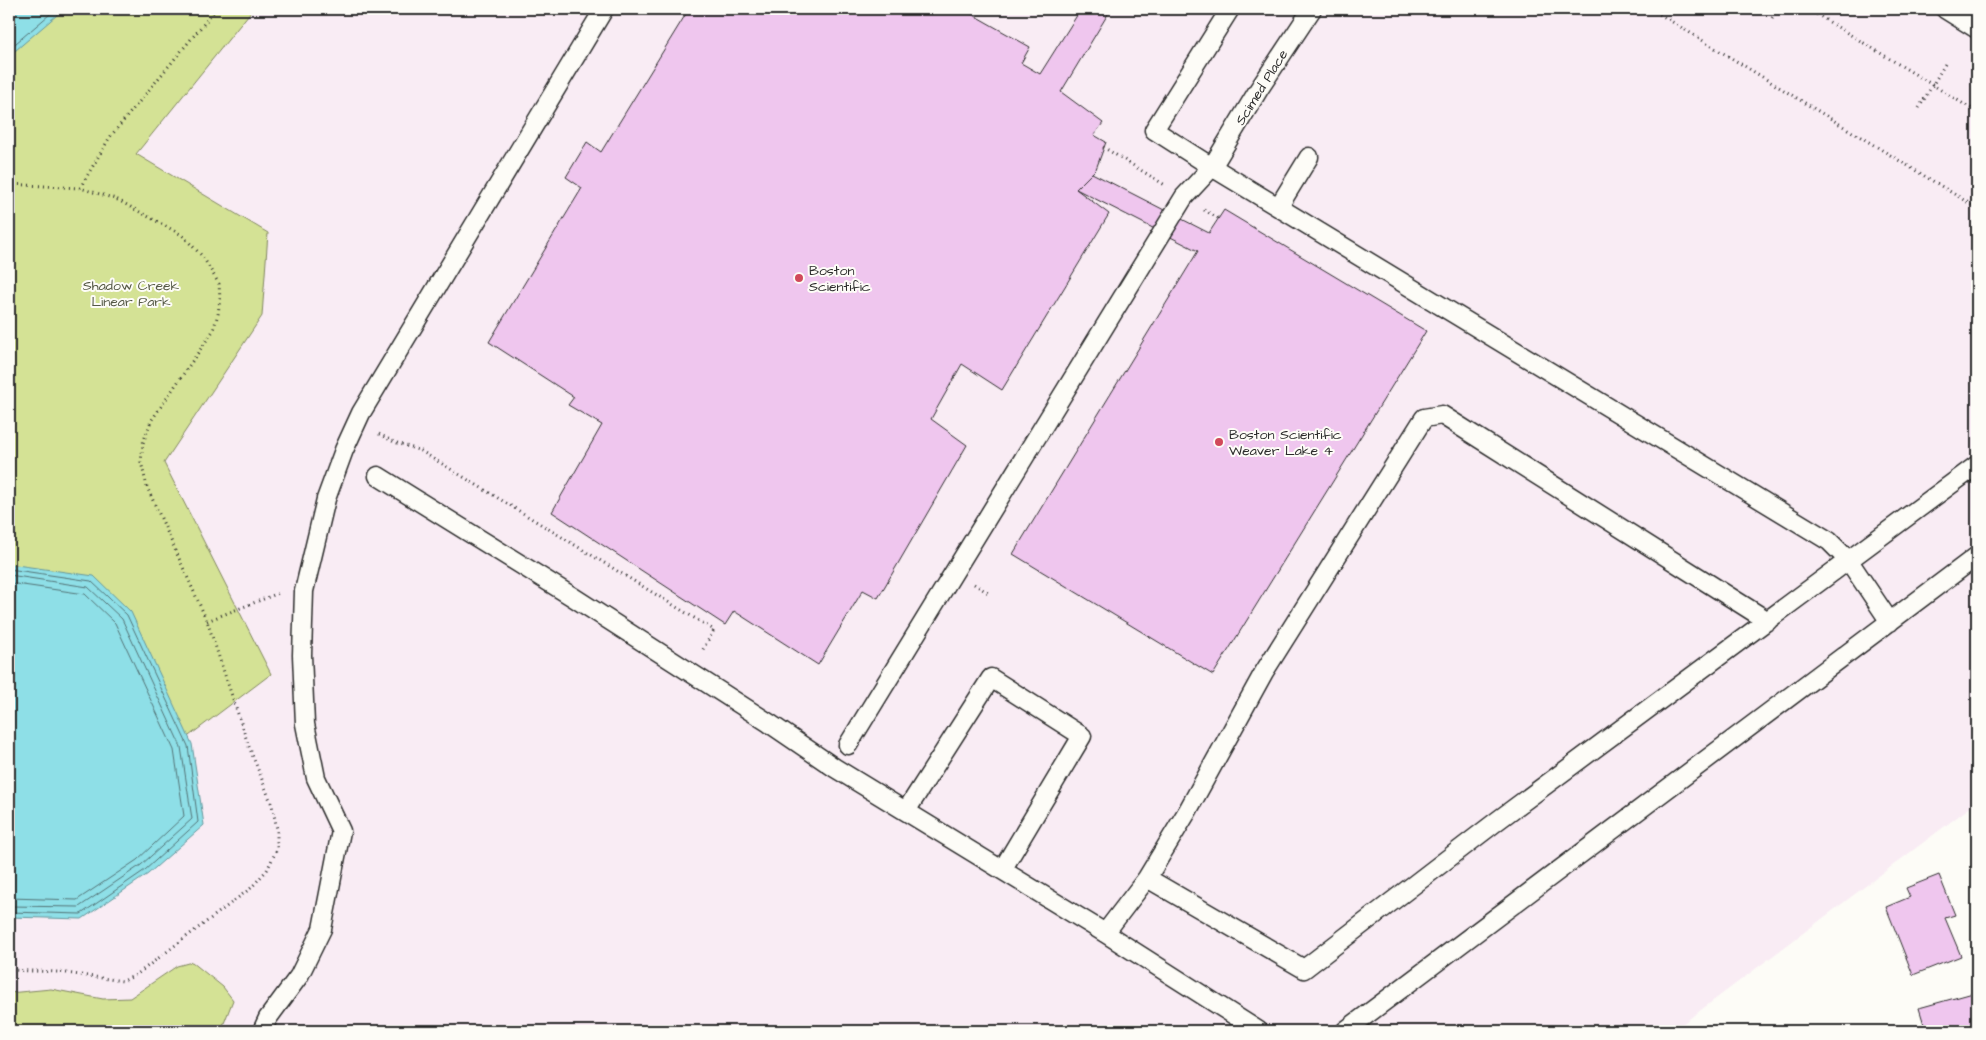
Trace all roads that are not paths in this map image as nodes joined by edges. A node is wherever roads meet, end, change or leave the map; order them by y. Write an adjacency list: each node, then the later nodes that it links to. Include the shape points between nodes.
1 (604, 9): 20 (lane, via 361,412 326,499 304,591 305,724 316,778 342,831 322,929 299,976)
2 (1230, 9): 7 (lane, via 1154,130)
3 (1312, 9): 7 (lane, Scimed Place)
4 (1945, 9): 5 (lane)
5 (1977, 29)
6 (1309, 157): 8 (lane)
7 (1212, 167): 8 (lane); 15 (lane, Scimed Place, via 1184,197)
8 (1279, 206): 12 (lane, via 1821,536)
9 (1977, 465): 12 (lane)
10 (378, 476): 16 (lane, via 573,597)
11 (1977, 556): 14 (lane)
12 (1850, 561): 13 (lane); 14 (lane)
13 (1768, 621): 18 (lane, via 1497,821 1304,970); 18 (lane, via 1442,415 1424,418 1264,672)
14 (1890, 622): 22 (lane)
15 (848, 745)
16 (906, 812): 17 (lane); 17 (lane, via 990,678 1082,736)
17 (1002, 870): 19 (lane)
18 (1147, 878): 19 (lane)
19 (1105, 933): 21 (lane)
20 (262, 1031)
21 (1259, 1031)
22 (1345, 1031)

